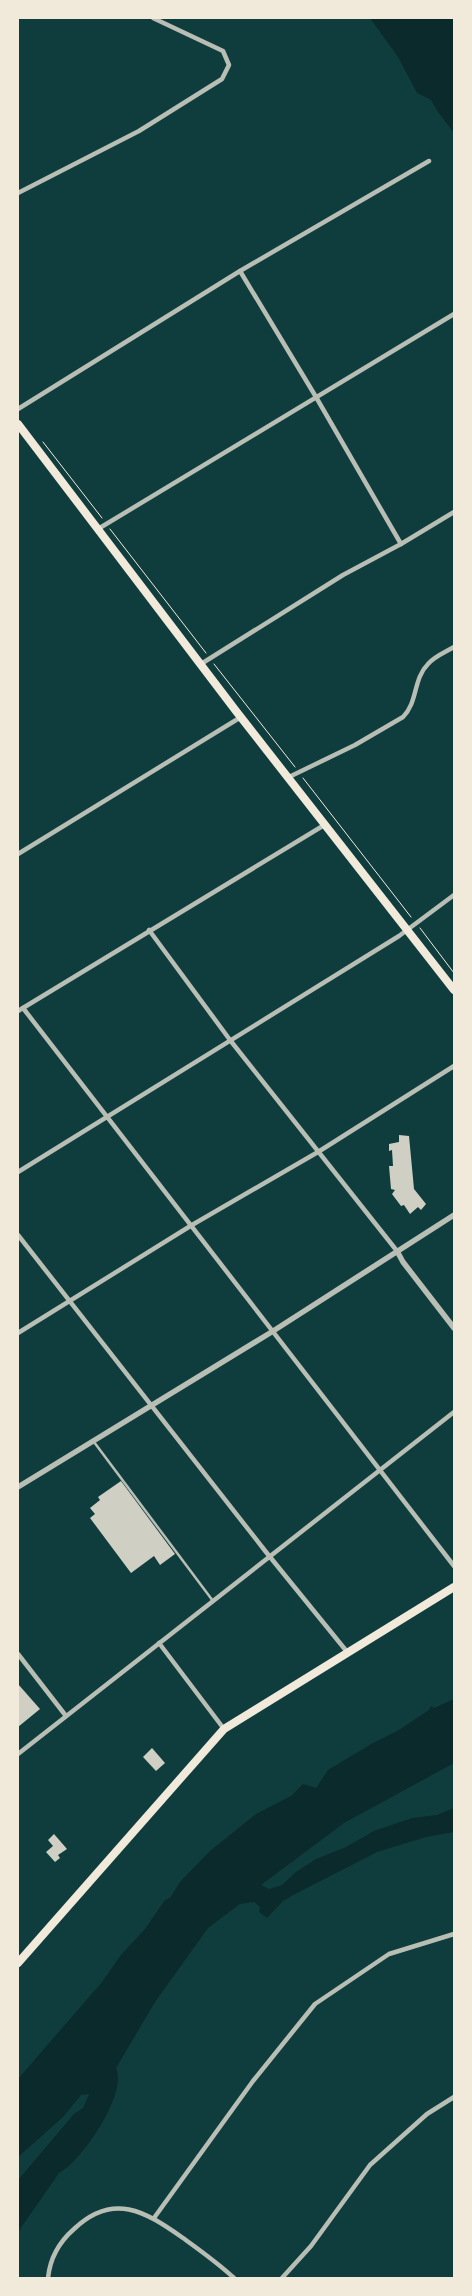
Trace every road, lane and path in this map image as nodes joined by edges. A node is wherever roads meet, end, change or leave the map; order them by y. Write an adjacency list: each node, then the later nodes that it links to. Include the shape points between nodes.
1 (153, 18): 3 (street, via 223,51 229,66 222,79 139,131)
2 (429, 161): 4 (street)
3 (18, 193)
4 (240, 271): 6 (street); 7 (street)
5 (454, 314): 6 (street)
6 (316, 397): 11 (street); 13 (street)
7 (18, 409)
8 (18, 424): 12 (main road)
9 (41, 440): 11 (path)
10 (454, 512): 13 (street)
11 (106, 523): 12 (street); 15 (path)
12 (98, 528): 16 (main road)
13 (401, 544): 15 (street, via 343,575)
14 (454, 647): 18 (street, via 427,664 419,676 410,710 403,717)
15 (209, 658): 16 (street); 18 (path)
16 (201, 664): 17 (main road)
17 (241, 717): 19 (main road); 21 (street)
18 (299, 773): 19 (street); 23 (path)
19 (289, 777): 20 (main road)
20 (326, 824): 24 (street); 25 (main road)
21 (18, 854)
22 (454, 895): 23 (street)
23 (416, 924): 25 (street); 26 (path)
24 (149, 930): 28 (street); 30 (street)
25 (408, 930): 27 (main road); 30 (street)
26 (454, 973)
27 (454, 990)
28 (24, 1008): 29 (street); 32 (street)
29 (18, 1011)
30 (230, 1040): 32 (street); 33 (street)
31 (454, 1066): 33 (street)
32 (108, 1116): 34 (street); 36 (street)
33 (318, 1152): 36 (street); 38 (street)
34 (18, 1172)
35 (454, 1215): 38 (street)
36 (192, 1225): 39 (street); 41 (street)
37 (18, 1234): 39 (street)
38 (397, 1251): 40 (street); 41 (street)
39 (69, 1300): 42 (street); 43 (street)
40 (454, 1328)
41 (272, 1331): 43 (street); 46 (street)
42 (18, 1333)
43 (151, 1406): 45 (street); 48 (street)
44 (454, 1412): 46 (street)
45 (94, 1441): 47 (street); 51 (lane)
46 (382, 1470): 48 (street); 49 (street)
47 (18, 1487)
48 (270, 1557): 51 (street); 54 (street)
49 (454, 1566)
50 (454, 1587): 54 (main road)
51 (213, 1601): 52 (street)
52 (159, 1642): 55 (street); 56 (street)
53 (18, 1654): 55 (street)
54 (349, 1654): 56 (main road)
55 (66, 1716): 57 (street)
56 (224, 1729): 59 (main road)
57 (18, 1754)
58 (454, 1934): 61 (street, via 389,1954 315,2004 253,2081)
59 (18, 1962)
60 (454, 2097): 64 (street, via 427,2114 370,2165 311,2246)
61 (154, 2218): 62 (street, via 128,2208 106,2209 83,2220 62,2240 50,2263); 63 (street)
62 (48, 2278)
63 (234, 2278)
64 (282, 2278)

